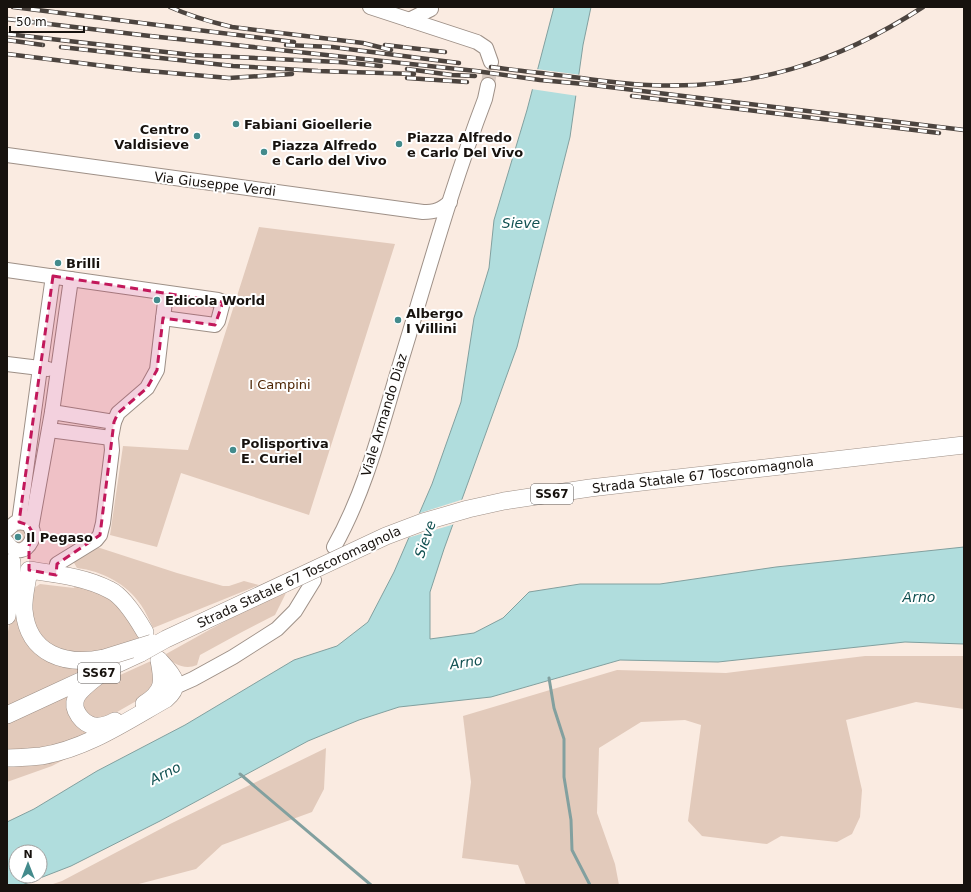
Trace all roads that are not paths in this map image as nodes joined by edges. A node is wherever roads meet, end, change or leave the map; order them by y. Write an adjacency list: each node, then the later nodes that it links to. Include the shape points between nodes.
1 (370, 7): 3 (street)
2 (431, 8): 3 (street); 4 (street)
3 (409, 20): 4 (street)
4 (427, 26): 5 (street, via 477,42 486,48)
5 (491, 62)
6 (488, 85): 8 (street, Viale Armando Diaz)
7 (7, 155): 9 (street, Via Giuseppe Verdi)
8 (450, 202): 9 (street, Via Giuseppe Verdi, via 435,212); 10 (street, Viale Armando Diaz)
9 (423, 212): 10 (street, via 432,221 436,230)
10 (436, 246): 28 (street, Viale Armando Diaz, via 377,441 355,504)
11 (7, 270): 12 (street)
12 (53, 276): 13 (street); 17 (street)
13 (71, 279): 14 (street); 18 (street)
14 (166, 293): 15 (street); 15 (street, via 223,302 215,325)
15 (163, 318): 20 (street, via 157,370 147,388 118,413)
16 (7, 364): 17 (street)
17 (40, 368): 18 (street); 24 (street)
18 (58, 370): 19 (street)
19 (52, 412): 20 (street); 21 (street)
20 (114, 422): 22 (street)
21 (49, 430): 22 (street); 24 (street)
22 (111, 438): 31 (street, via 112,450 100,535 57,564)
23 (964, 446): 35 (main road, Strada Statale 67 Toscoromagnola / SS67, bridge, via 590,488 468,509 386,536 166,639)
24 (31, 492): 25 (street)
25 (25, 526): 26 (street, via 11,525); 27 (street, via 33,538)
26 (7, 530)
27 (29, 546): 29 (street, via 21,550); 30 (street)
28 (334, 547)
29 (10, 550): 30 (street, via 21,569); 33 (main road, via 12,580)
30 (29, 570): 31 (main road); 35 (main road, via 24,612 37,643 49,653 62,658 72,661 93,660)
31 (56, 575): 34 (main road, via 93,583 111,590 138,619)
32 (314, 580): 36 (street, via 295,612 277,629 194,679)
33 (7, 616)
34 (145, 632)
35 (106, 664): 36 (main road, via 79,692 75,700 76,710 83,720 93,726 107,725 153,698); 37 (main road, SS67, via 57,693)
36 (169, 684): 38 (main road, via 172,694 166,699 93,739 41,756)
37 (7, 715)
38 (7, 758)

